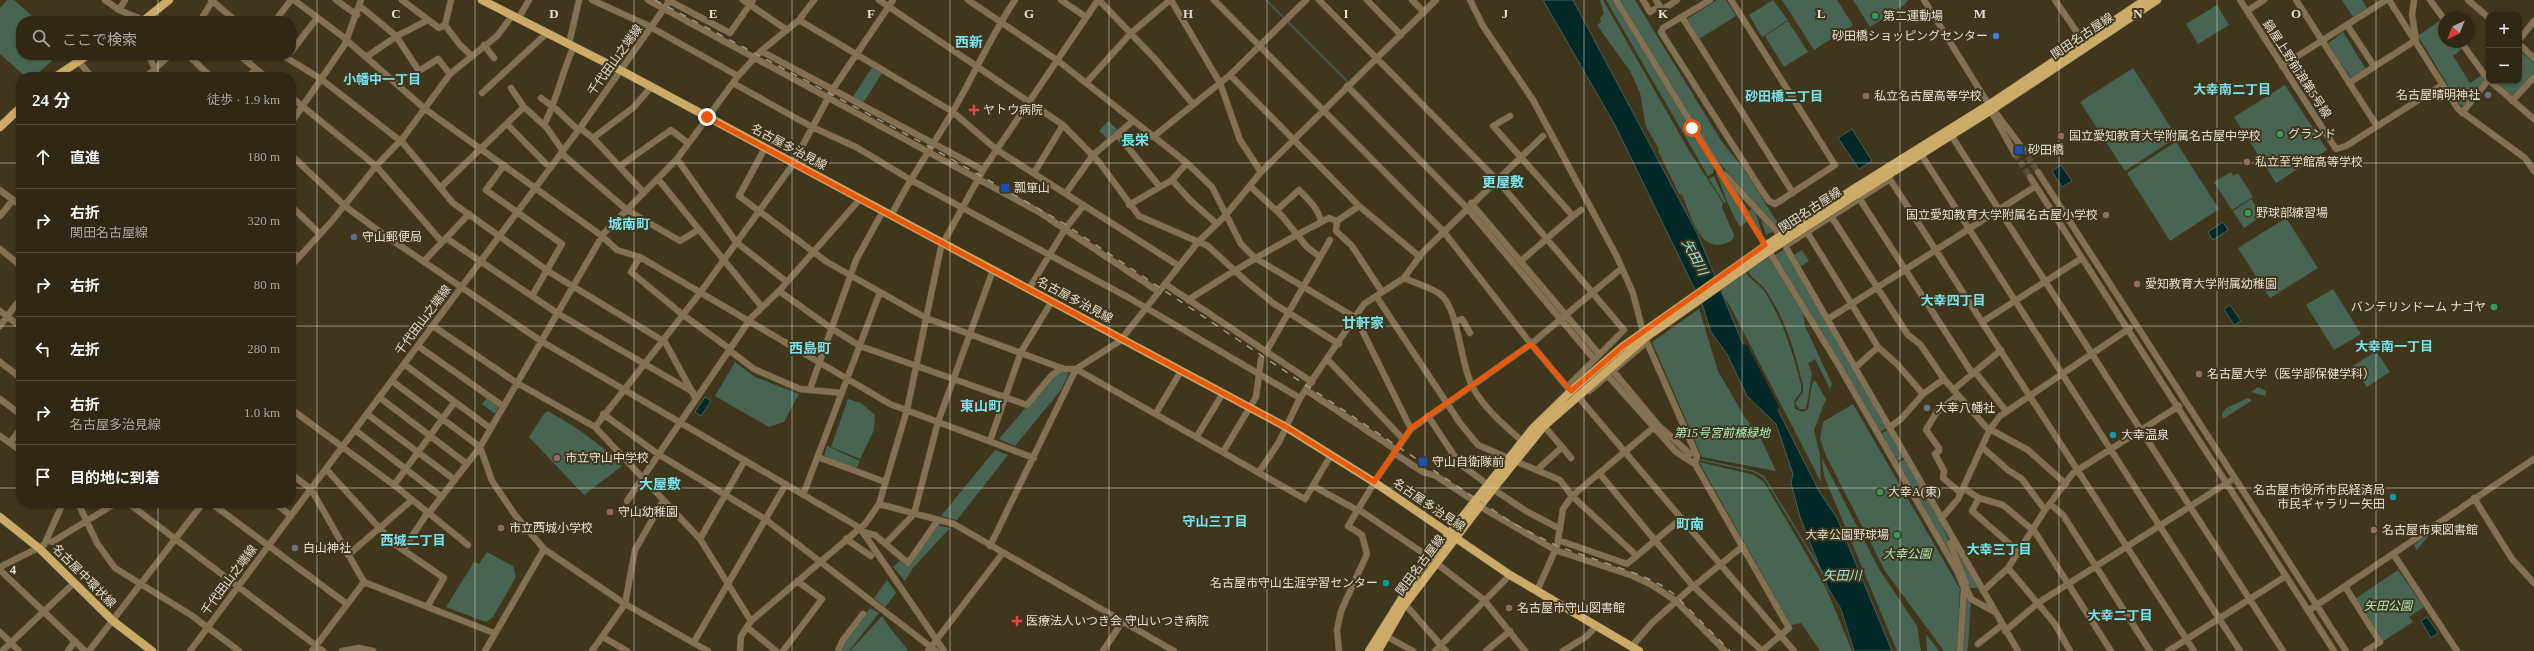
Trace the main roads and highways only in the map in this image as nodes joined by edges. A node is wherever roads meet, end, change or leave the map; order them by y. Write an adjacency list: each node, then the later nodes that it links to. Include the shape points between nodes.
1 (169, 0): 5 (main road)
2 (482, 0): 17 (main road, 名古屋多治見線, via 622,71 1286,427)
3 (2145, 0): 6 (main road, 関田名古屋線)
4 (2157, 0): 6 (main road, 関田名古屋線)
5 (150, 16)
6 (2085, 44): 9 (main road, 関田名古屋線)
7 (80, 60): 8 (main road)
8 (62, 72)
9 (1989, 105): 12 (main road, 関田名古屋線); 12 (main road, 関田名古屋線, via 1951,135)
10 (16, 112): 11 (main road)
11 (0, 127)
12 (1918, 151): 13 (main road, 関田名古屋線, bridge, via 1887,174 1767,248 1644,335 1608,372)
13 (1574, 393): 14 (main road, 関田名古屋線); 14 (main road, 関田名古屋線, via 1522,441)
14 (1511, 459): 15 (main road, 関田名古屋線)
15 (1476, 504): 17 (main road, 関田名古屋線); 18 (main road, 関田名古屋線)
16 (0, 517): 19 (main road, 名古屋中環状線, via 40,549 113,621)
17 (1448, 532): 18 (main road, 名古屋多治見線); 20 (main road, 関田名古屋線, via 1398,603)
18 (1456, 538): 21 (main road, 関田名古屋線, via 1405,604); 22 (main road, 名古屋多治見線, via 1510,575)
19 (152, 651)
20 (1369, 651)
21 (1378, 651)
22 (1639, 651)

